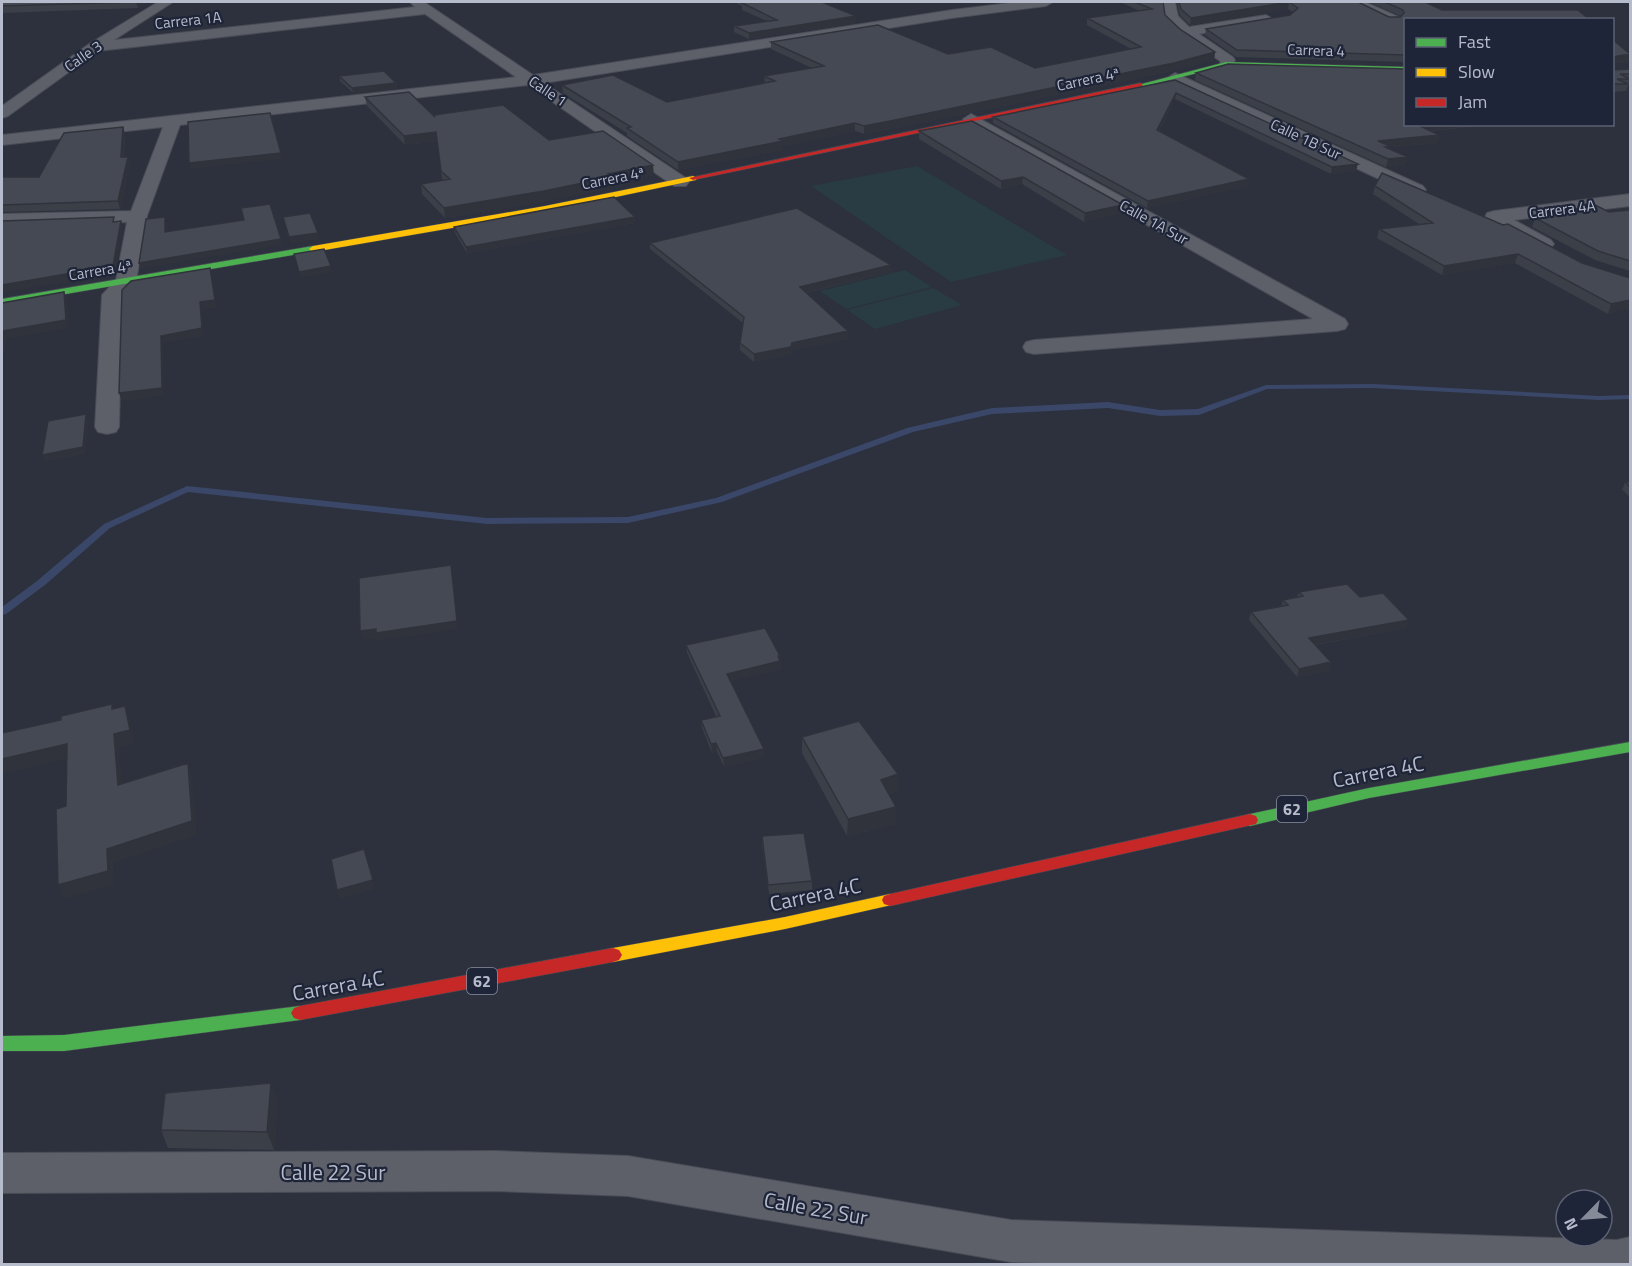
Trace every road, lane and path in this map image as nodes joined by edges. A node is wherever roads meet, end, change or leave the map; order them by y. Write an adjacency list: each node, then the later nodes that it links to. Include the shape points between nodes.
1 (166, 2): 9 (street, Calle 3)
2 (1046, 2): 13 (street)
3 (1169, 2): 8 (street, via 1171,17)
4 (1355, 2): 7 (street)
5 (422, 6): 9 (street, Carrera 1A); 13 (street, Calle 1)
6 (1277, 17): 8 (street)
7 (1394, 18)
8 (1186, 32): 10 (street, via 1228,60)
9 (94, 47): 14 (street, Calle 3)
10 (1226, 64): 11 (street, Carrera 4); 12 (street, Carrera 4ª)
11 (1404, 69)
12 (1175, 78): 15 (street, Carrera 4ª); 19 (street, Calle 1B Sur)
13 (532, 80): 16 (street); 18 (street, Calle 1)
14 (2, 113)
15 (971, 119): 18 (street, Carrera 4ª); 26 (street, Calle 1A Sur, via 1337,324)
16 (173, 122): 17 (street); 21 (street)
17 (2, 140)
18 (680, 182): 24 (street, Carrera 4ª)
19 (1437, 199)
20 (1630, 200): 23 (street, Carrera 4A, via 1494,217)
21 (138, 216): 22 (street); 24 (street)
22 (2, 220)
23 (1566, 255)
24 (126, 282): 25 (street, Carrera 4ª); 27 (street, via 112,295)
25 (2, 302)
26 (1034, 347)
27 (107, 427)
28 (1630, 747): 29 (street, Carrera 4C / 62, via 1369,793 785,923 319,1011 64,1042)
29 (2, 1044)
30 (2, 1173): 31 (street, Calle 22 Sur, via 496,1171 628,1176 1011,1241 1617,1262)
31 (1630, 1258)

